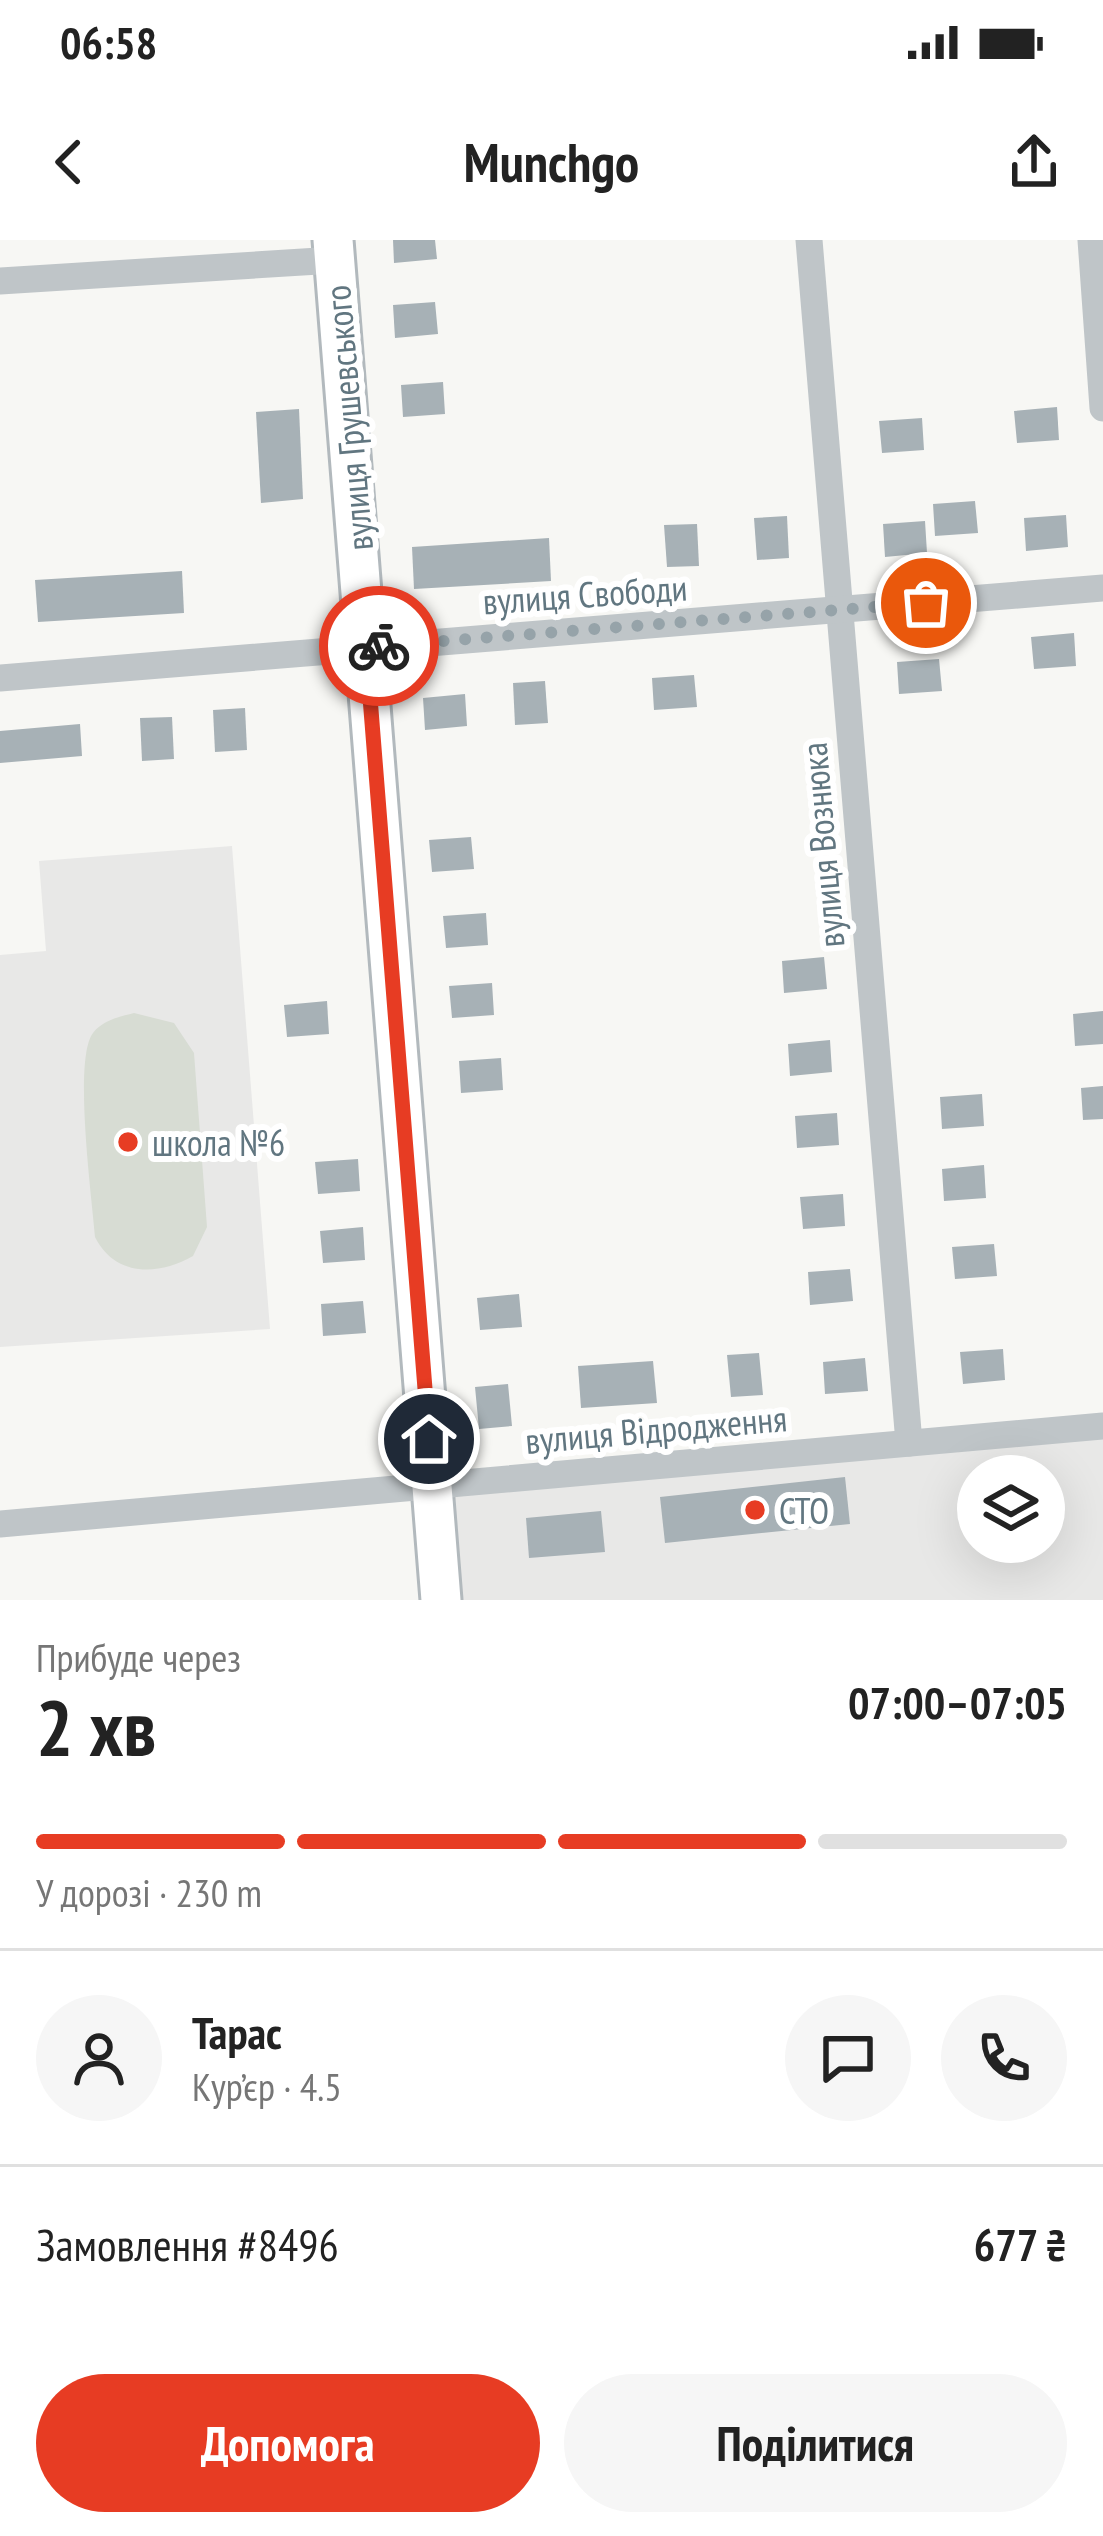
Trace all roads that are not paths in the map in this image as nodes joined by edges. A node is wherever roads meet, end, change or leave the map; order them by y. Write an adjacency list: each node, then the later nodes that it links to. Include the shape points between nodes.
1 (809, 240): 7 (street, вулиця Вознюка)
2 (1090, 240): 5 (street)
3 (334, 250): 4 (street); 8 (street, вулиця Грушевського)
4 (0, 281)
5 (1103, 408)
6 (1103, 588): 7 (street, вулиця Свободи)
7 (838, 611): 8 (street, вулиця Свободи); 11 (street, вулиця Вознюка)
8 (366, 647): 9 (street, вулиця Свободи); 12 (street, вулиця Грушевського)
9 (0, 678)
10 (1103, 1426): 11 (street, вулиця Відродження)
11 (909, 1443): 12 (street, вулиця Відродження)
12 (433, 1485): 13 (street, вулиця Відродження); 14 (street, вулиця Грушевського)
13 (0, 1524)
14 (440, 1600)

